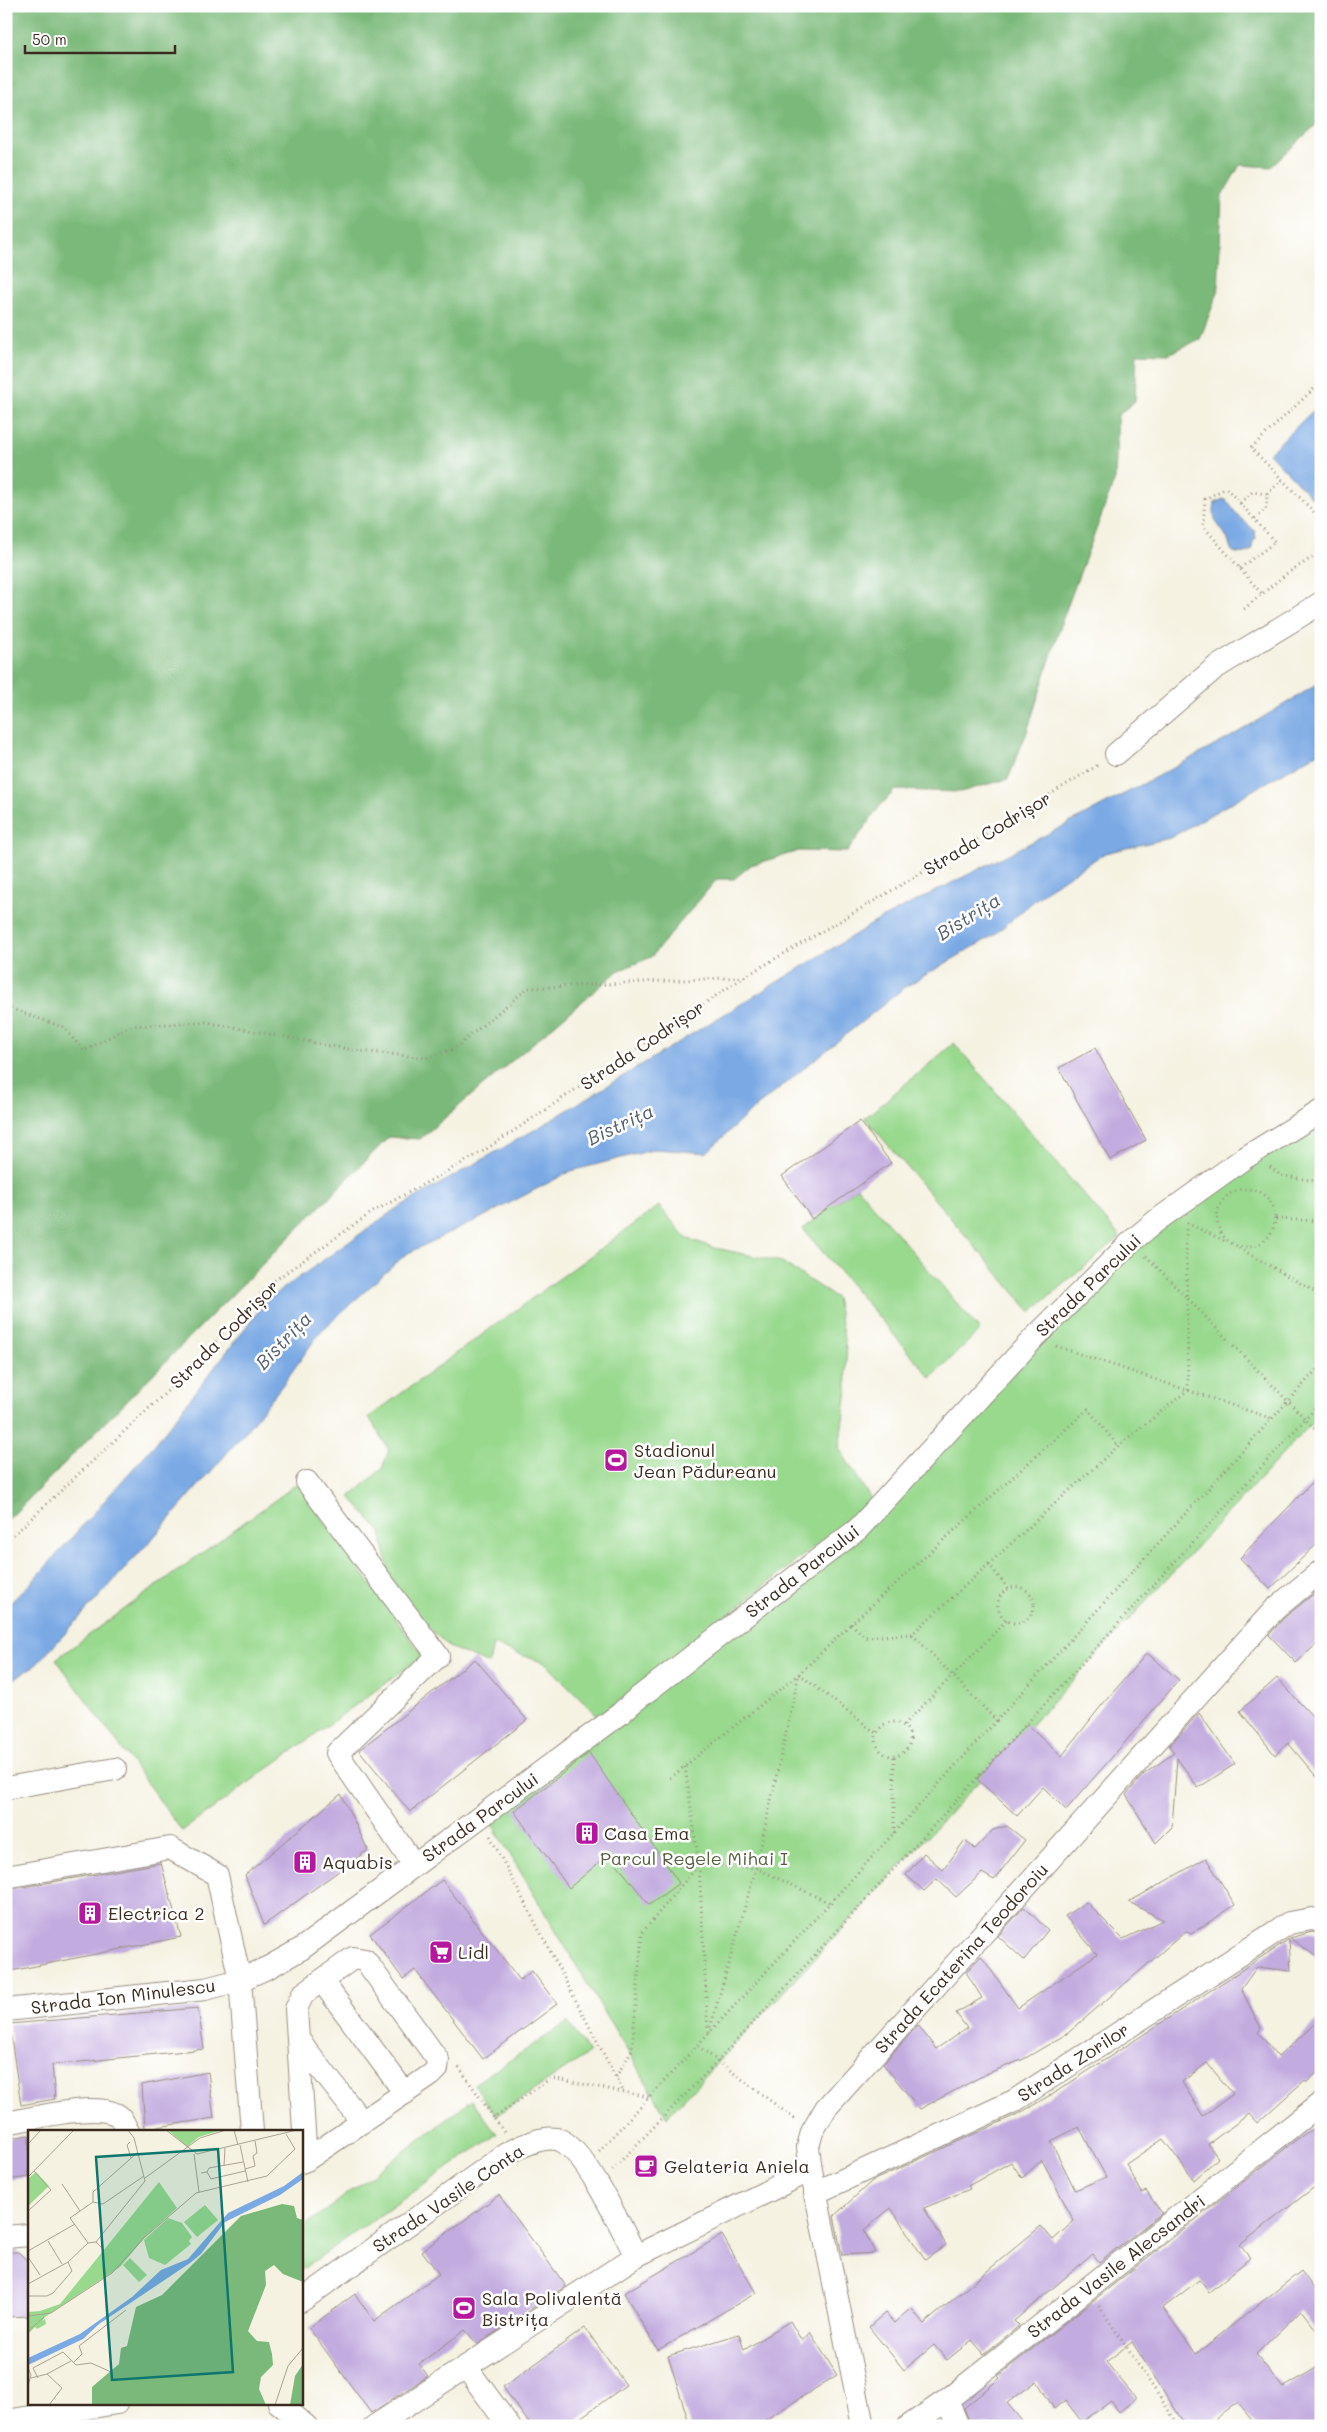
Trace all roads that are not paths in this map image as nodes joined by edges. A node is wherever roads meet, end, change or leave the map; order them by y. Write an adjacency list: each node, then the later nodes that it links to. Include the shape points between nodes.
1 (1321, 603): 2 (street, via 1215,668)
2 (1116, 754)
3 (1321, 1111): 8 (street, Strada Parcului, via 1259,1148 1129,1244 1032,1339 858,1529 620,1714)
4 (307, 1482): 8 (street, via 438,1656 337,1753)
5 (1321, 1571): 22 (street, Strada Ecaterina Teodoroiu, via 1275,1609 826,2108 812,2132 808,2147)
6 (115, 1769): 7 (street)
7 (6, 1788)
8 (414, 1865): 11 (street, Strada Parcului, via 302,1949)
9 (6, 1877): 11 (street, via 170,1848 217,1875)
10 (1321, 1921): 23 (street, Strada Zorilor, via 1312,1919 1289,1923 1014,2101)
11 (240, 1980): 13 (street, Strada Ion Minulescu, via 205,1989); 20 (street)
12 (322, 1981): 14 (street, via 299,2001 296,2009); 15 (street); 15 (street, via 353,1958 365,1960 438,2060 437,2069)
13 (6, 2010)
14 (298, 2039): 17 (street); 21 (street)
15 (405, 2093): 17 (street)
16 (1321, 2103): 29 (street, Strada Vasile Alecsandri)
17 (362, 2122): 21 (street)
18 (6, 2123): 19 (street, via 92,2110 111,2112 120,2118)
19 (127, 2130)
20 (252, 2130)
21 (304, 2161)
22 (811, 2170): 23 (street, Strada Ecaterina Teodoroiu); 26 (street)
23 (815, 2193): 36 (street, Strada Ecaterina Teodoroiu)
24 (28, 2235): 25 (street)
25 (6, 2237)
26 (636, 2256): 27 (street, Strada Vasile Conta, via 578,2154 560,2140 533,2140 506,2154); 28 (street)
27 (302, 2300)
28 (466, 2367): 34 (street); 35 (street)
29 (947, 2400): 37 (street, Strada Vasile Alecsandri); 38 (street)
30 (111, 2404): 32 (street)
31 (280, 2404): 33 (street)
32 (6, 2421)
33 (306, 2426)
34 (375, 2426)
35 (508, 2426)
36 (863, 2426)
37 (908, 2426)
38 (958, 2426)

